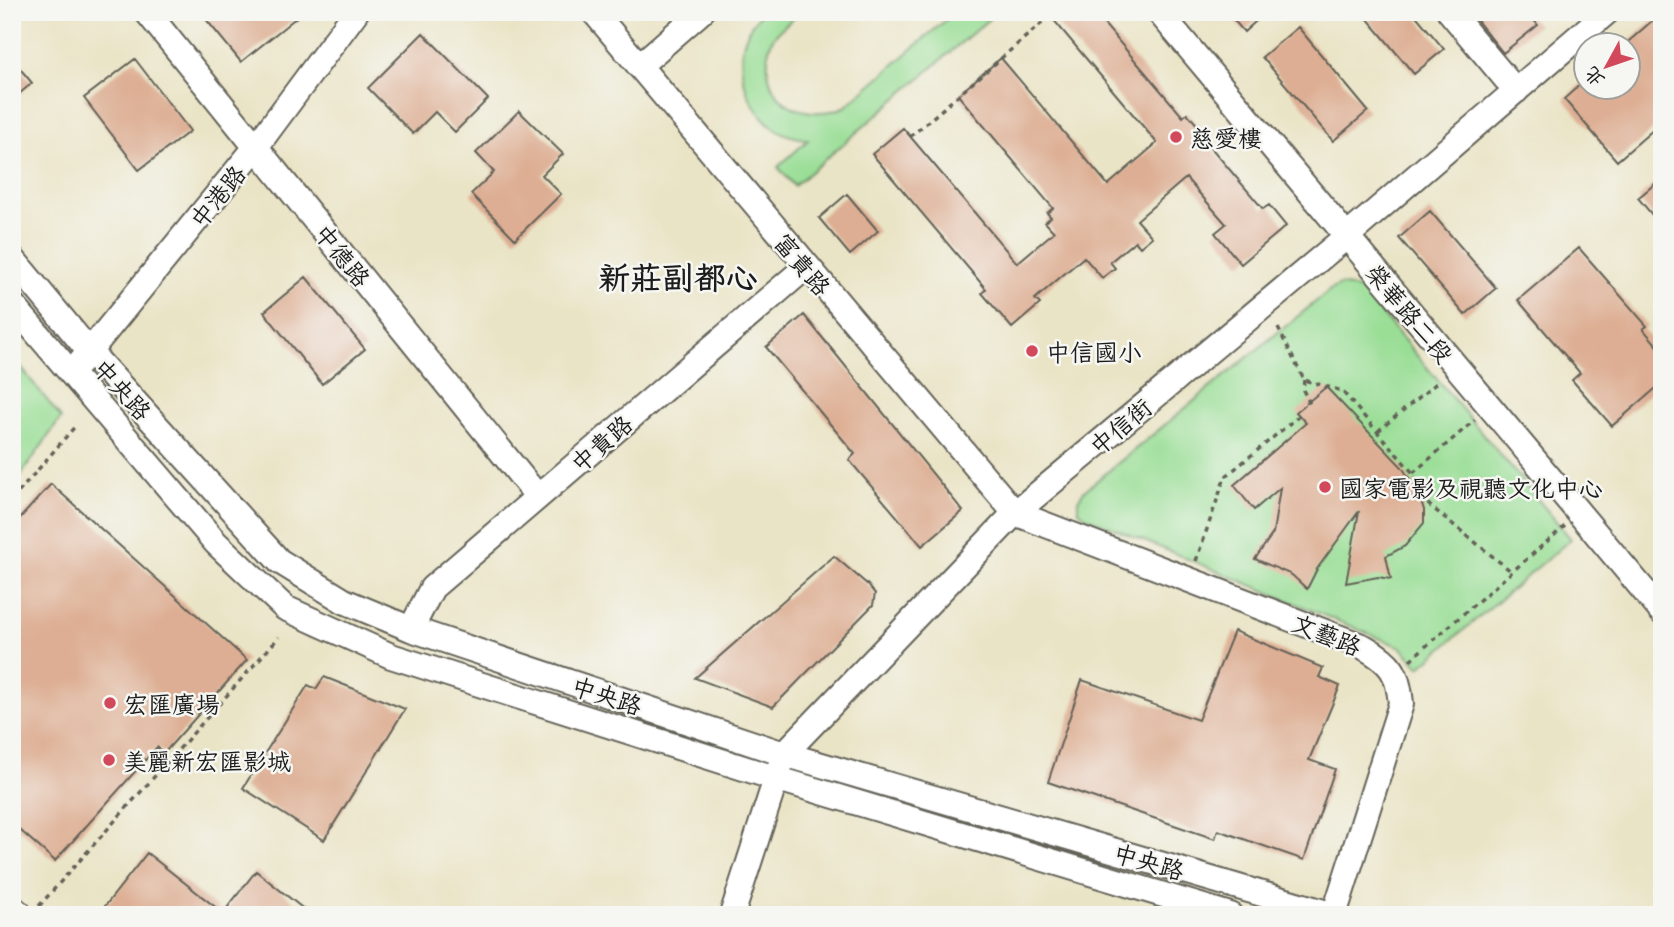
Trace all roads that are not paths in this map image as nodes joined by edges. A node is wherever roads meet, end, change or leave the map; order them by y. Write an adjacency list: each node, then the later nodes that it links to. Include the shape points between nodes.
1 (147, 12): 10 (street, 中德路)
2 (356, 12): 10 (street, 中港路)
3 (594, 12): 8 (street, 富貴路)
4 (701, 12): 8 (street)
5 (1159, 12): 11 (street, 榮華路二段)
6 (1450, 12): 9 (street)
7 (1606, 12): 9 (street, 中信街)
8 (639, 66): 13 (street, 富貴路)
9 (1516, 91): 11 (street, 中信街)
10 (256, 148): 15 (street, 中港路); 17 (street, 中德路)
11 (1346, 237): 18 (street, 中信街); 19 (street, 榮華路二段)
12 (12, 258): 15 (street, 中央路)
13 (806, 267): 17 (street, 中貴路); 18 (street, 富貴路)
14 (12, 304): 16 (street, 中央路)
15 (89, 351): 16 (street, 中港路); 20 (street, 中央路, via 279,561 344,601)
16 (71, 374): 22 (street, 中央路, via 216,542 285,608 391,656)
17 (538, 496): 20 (street, 中貴路, via 432,587)
18 (1015, 513): 21 (street, 中信街); 25 (street, 文藝路, via 1364,648 1387,661 1399,682 1401,704)
19 (1662, 612)
20 (411, 629): 21 (street, 中央路)
21 (785, 754): 22 (street, 中信街); 25 (street, 中央路)
22 (775, 778): 23 (street, 中信街); 24 (street, 中央路)
23 (732, 915)
24 (1230, 915)
25 (1334, 915)

